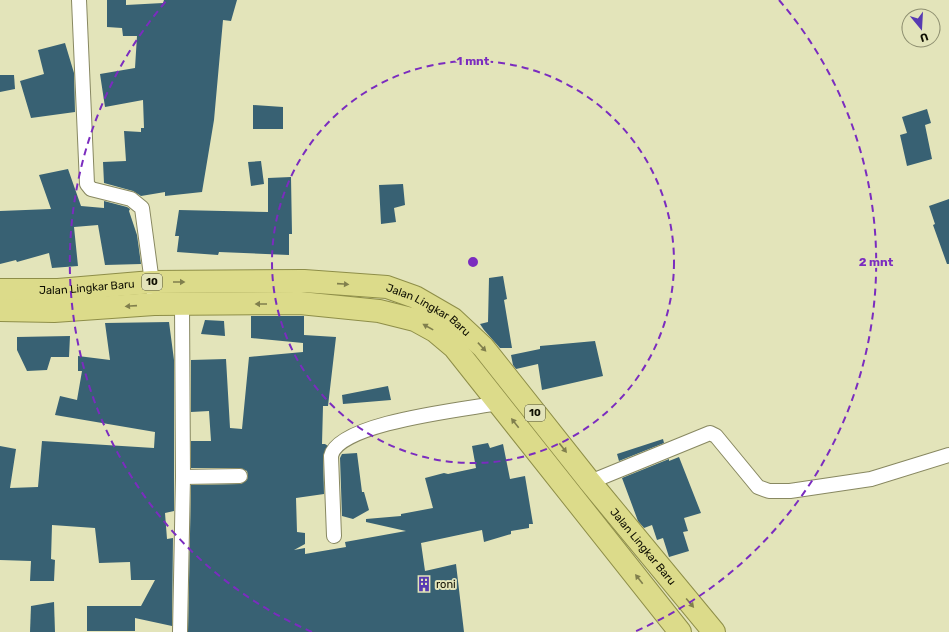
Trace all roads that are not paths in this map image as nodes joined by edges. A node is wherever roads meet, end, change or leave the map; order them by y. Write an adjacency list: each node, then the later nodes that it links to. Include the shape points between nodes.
1 (79, 0): 2 (street, via 87,184 91,189 131,199 142,208)
2 (152, 282): 3 (highway, Jalan Lingkar Baru / 10, via 58,290); 4 (street); 11 (highway, Jalan Lingkar Baru / 10, one-way to 11, via 304,281 387,287 415,297 453,319 483,347)
3 (0, 290)
4 (154, 304): 5 (highway, Jalan Lingkar Baru / 10); 6 (highway, Jalan Lingkar Baru / 10, one-way to 6, via 54,311)
5 (182, 304): 7 (highway, Jalan Lingkar Baru / 10, one-way to 5, via 454,347 436,331 416,320 379,311 300,303); 10 (street)
6 (0, 310)
7 (499, 403): 12 (street, via 380,425 352,436 334,449 331,456); 14 (highway, Jalan Lingkar Baru / 10, one-way to 7)
8 (949, 455): 11 (street, via 864,481 790,491 769,491 758,487 716,436 710,433)
9 (240, 476): 10 (street)
10 (183, 477): 13 (street)
11 (590, 482): 15 (highway, Jalan Lingkar Baru / 10, one-way to 15)
12 (334, 536)
13 (180, 632)
14 (680, 632)
15 (714, 632)

